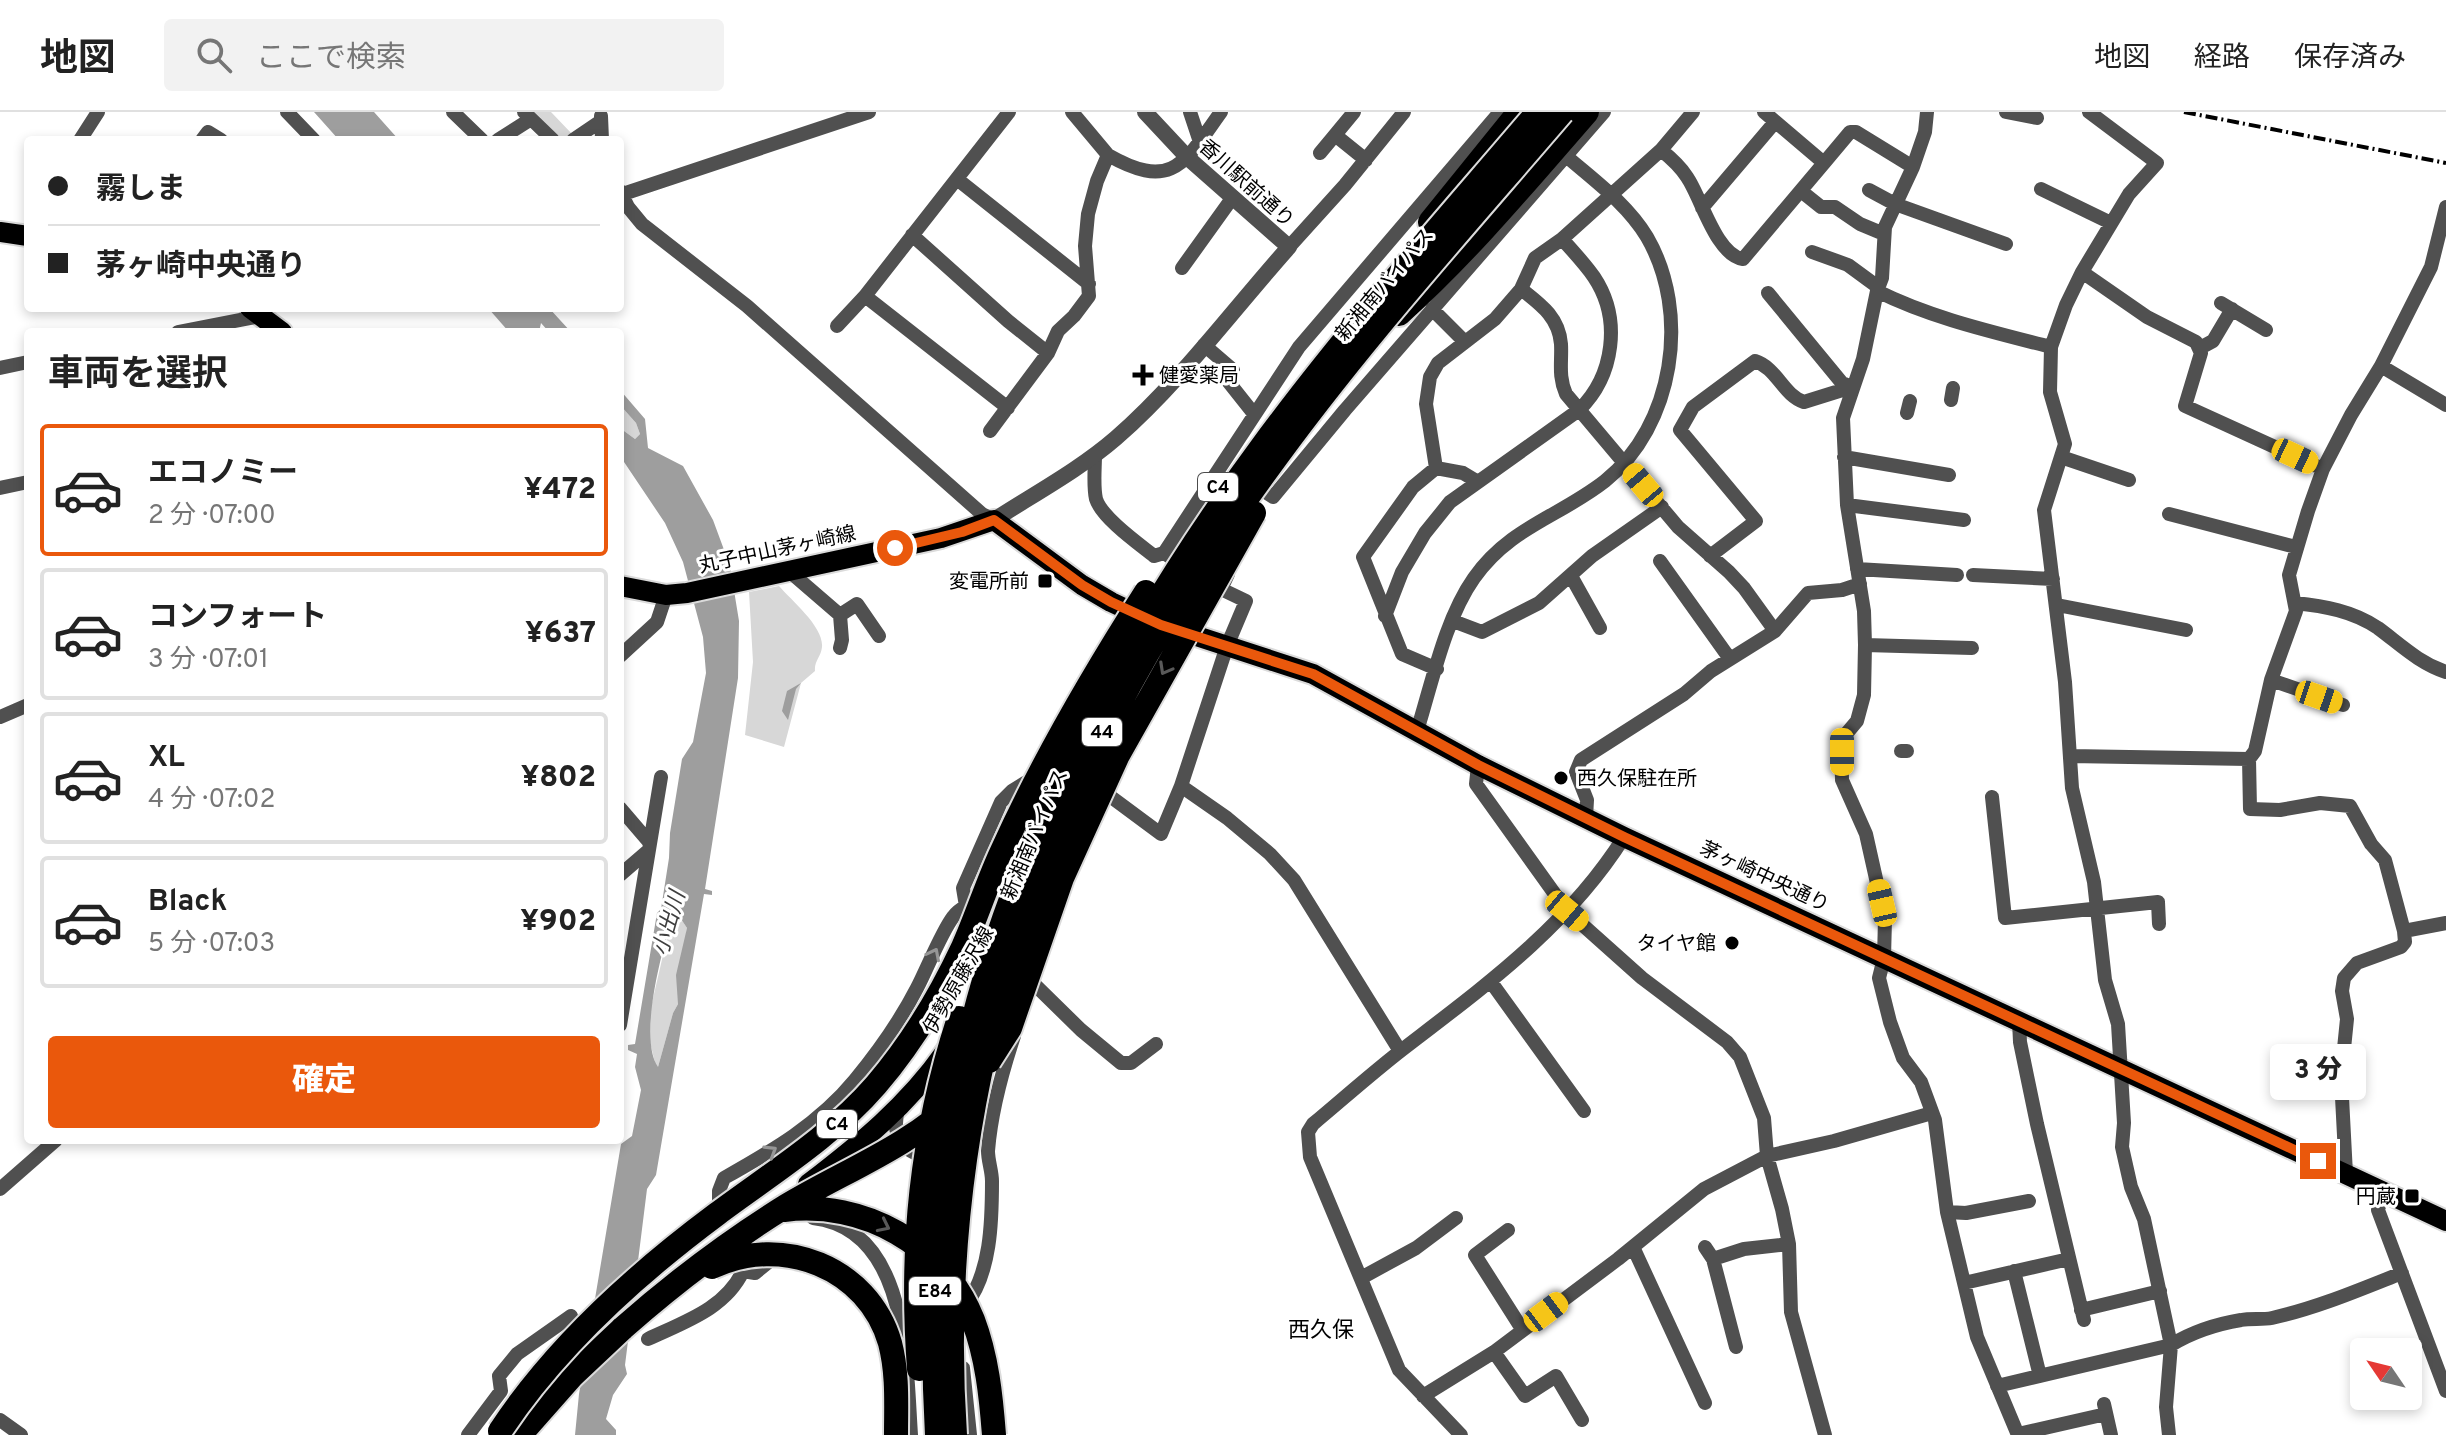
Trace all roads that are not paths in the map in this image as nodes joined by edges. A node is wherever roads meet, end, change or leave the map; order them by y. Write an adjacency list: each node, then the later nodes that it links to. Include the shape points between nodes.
1 (98, 112): 27 (street)
2 (287, 112): 28 (street)
3 (453, 112): 29 (street)
4 (869, 112): 47 (street)
5 (1009, 112): 43 (street)
6 (1072, 112): 37 (street)
7 (1145, 112): 39 (street, 香川駅前通り)
8 (1190, 112): 34 (street)
9 (1221, 112): 34 (street)
10 (1354, 112): 26 (street)
11 (1404, 112): 40 (street)
12 (1500, 112): 90 (street, via 1299,347)
13 (1519, 112): 82 (highway, via 1439,209)
14 (1541, 112): 64 (highway, 新湘南バイパス / C4, bridge); 82 (main road, 伊勢原藤沢線 / 44)
15 (1559, 112): 82 (highway, 新湘南バイパス / C4, bridge)
16 (1587, 112): 82 (highway, via 1439,278)
17 (1604, 112): 38 (street)
18 (1693, 112): 35 (street)
19 (1927, 112): 42 (street)
20 (2006, 112): 25 (street)
21 (2089, 112): 54 (street, via 2157,163)
22 (527, 115): 30 (street); 31 (street)
23 (601, 116): 32 (street); 33 (street)
24 (1769, 117): 41 (street); 52 (street)
25 (2037, 118)
26 (1335, 135): 36 (street); 40 (street)
27 (83, 136)
28 (304, 136)
29 (478, 136)
30 (503, 136)
31 (549, 136)
32 (578, 136)
33 (602, 136)
34 (1200, 142): 39 (street)
35 (1661, 150): 48 (street); 52 (street, via 1687,175)
36 (1320, 153)
37 (1108, 155): 39 (street, via 1145,172 1163,171); 66 (street, via 1088,214)
38 (1566, 156): 48 (street); 71 (street)
39 (1188, 158): 49 (street, 香川駅前通り)
40 (1366, 160): 61 (street)
41 (1824, 163): 42 (street, via 1850,132 1856,132); 46 (street)
42 (1913, 167): 51 (street)
43 (957, 179): 58 (street); 66 (street)
44 (2041, 189): 54 (street)
45 (1869, 190): 51 (street)
46 (1801, 191): 52 (street, via 1743,259 1722,243); 56 (street, via 1821,207 1835,207)
47 (624, 192)
48 (1612, 195): 59 (street); 95 (street, via 1634,219 1656,258 1671,337 1662,393 1647,429)
49 (1233, 197): 61 (street, 香川駅前通り); 63 (street)
50 (624, 199): 108 (street, via 642,224 747,306)
51 (1895, 204): 56 (street); 60 (street)
52 (1702, 208)
53 (2445, 211): 84 (street, via 2431,267)
54 (2111, 223): 65 (street)
55 (0, 232): 57 (main road)
56 (1884, 234): 68 (street)
57 (24, 235)
58 (912, 235): 70 (street); 81 (street)
59 (1562, 239): 67 (street, via 1535,258); 89 (street, via 1596,279 1609,312 1612,340 1601,380)
60 (2006, 244)
61 (1289, 247): 78 (street)
62 (1812, 252): 68 (street, via 1848,265)
63 (1182, 268)
64 (1404, 269): 186 (highway, 新湘南バイパス / C4, bridge, via 1248,466 1152,614 1090,724 997,941 961,1069); 224 (highway, C4, bridge, via 1276,412 1157,574 1038,779 945,982 896,1061 824,1135 693,1232 605,1308 529,1390)
65 (2082, 272): 79 (street); 80 (street)
66 (1089, 284): 81 (street, via 1089,296 1058,331)
67 (1521, 289): 77 (street); 89 (street, via 1556,324 1560,379)
68 (1878, 289): 79 (street, via 1898,302); 86 (street)
69 (1768, 293): 86 (street, via 1842,383)
70 (865, 296): 73 (street); 88 (street)
71 (1432, 309): 77 (street); 104 (street)
72 (255, 312): 74 (street); 75 (main road)
73 (837, 326)
74 (193, 328)
75 (277, 328)
76 (2266, 330): 80 (street, via 2227,306 2213,341)
77 (1465, 342): 96 (street, via 1438,363 1430,377 1426,404)
78 (1204, 345): 90 (street, via 1233,370 1227,380); 92 (street)
79 (2051, 347): 94 (street, via 2050,392 2065,444)
80 (2200, 348): 97 (street, via 2185,406)
81 (1048, 353): 88 (street)
82 (1345, 358): 102 (main road, 伊勢原藤沢線 / 44); 114 (main road, 伊勢原藤沢線 / 44, via 1251,468); 186 (highway, 新湘南バイパス / C4, bridge, via 1205,561 1100,745 1050,852 1006,975); 210 (highway, C4, one-way to 210, bridge, via 1118,755 1062,878 1010,1028 984,1069 910,1138 755,1226 672,1285)
83 (24, 363): 85 (street)
84 (2381, 366): 87 (street); 97 (street)
85 (0, 368)
86 (1852, 387): 93 (street, via 1843,418); 112 (street, via 1804,402 1755,361 1693,407 1680,430 1756,521)
87 (2446, 405)
88 (1008, 408): 91 (street)
89 (1579, 410): 95 (street); 100 (street)
90 (1254, 414): 111 (street)
91 (990, 431)
92 (1095, 455): 108 (street); 111 (street, via 1096,499 1102,509 1154,556)
93 (1844, 457): 98 (street); 105 (street)
94 (2061, 457): 99 (street); 120 (street, via 2044,510)
95 (1624, 462): 106 (street); 127 (street, via 1588,494 1508,541 1474,578)
96 (1436, 468): 100 (street); 126 (street, via 1413,487 1363,557)
97 (2323, 469): 110 (street)
98 (1949, 475)
99 (2129, 480)
100 (1478, 482): 126 (street, via 1450,502 1425,533)
101 (24, 483): 103 (street)
102 (1252, 484): 104 (street); 128 (main road, 伊勢原藤沢線 / 44)
103 (0, 488)
104 (1273, 497): 134 (street, via 1221,589 1246,601)
105 (1847, 505): 109 (street); 119 (street)
106 (1662, 507): 112 (street); 118 (street)
107 (2169, 514): 110 (street)
108 (994, 520): 115 (main road, 丸子中山茅ヶ崎線, via 941,538); 128 (main road, via 1082,585)
109 (1964, 520)
110 (2296, 547): 123 (street, via 2289,575)
111 (1164, 553): 114 (street)
112 (1710, 556): 132 (street, via 1744,588)
113 (1660, 561): 138 (street)
114 (1184, 566): 128 (main road, 伊勢原藤沢線 / 44)
115 (789, 571): 122 (main road, 丸子中山茅ヶ崎線); 125 (street)
116 (1957, 575): 119 (street)
117 (1973, 575): 120 (street)
118 (1571, 576): 127 (street, via 1539,603 1482,632); 129 (street)
119 (1858, 577): 132 (street, via 1842,590 1808,593); 133 (street)
120 (2053, 579): 124 (street)
121 (624, 587): 122 (main road, 丸子中山茅ヶ崎線)
122 (669, 595): 137 (street, via 657,622)
123 (2295, 603): 141 (street, via 2361,619 2423,663); 143 (street)
124 (2057, 605): 130 (street); 150 (street)
125 (840, 615): 131 (street, via 857,604); 135 (street)
126 (1385, 616): 140 (street, via 1402,654)
127 (1453, 621): 140 (street)
128 (1156, 622): 134 (main road, 茅ヶ崎中央通り); 144 (main road, 伊勢原藤沢線 / 44); 149 (main road, 伊勢原藤沢線 / 44)
129 (1600, 628)
130 (2186, 630)
131 (871, 631)
132 (1775, 631): 138 (street)
133 (1865, 645): 136 (street); 173 (street, via 1864,695 1857,721 1841,740 1842,780 1866,834 1885,919)
134 (1227, 646): 148 (main road, 茅ヶ崎中央通り, via 1313,674); 156 (street)
135 (840, 648)
136 (1972, 648)
137 (624, 652)
138 (1730, 659): 160 (street, via 1581,760 1576,778 1587,800)
139 (1096, 662): 142 (street)
140 (1437, 669): 148 (street)
141 (2446, 672)
142 (1087, 678): 144 (street); 155 (street)
143 (2271, 680): 145 (street); 151 (street)
144 (1106, 689): 153 (main road, 伊勢原藤沢線 / 44)
145 (2343, 705)
146 (24, 711): 147 (street)
147 (0, 717)
148 (1417, 731): 152 (main road, 茅ヶ崎中央通り)
149 (1095, 744): 157 (street, via 1117,759); 165 (main road, 伊勢原藤沢線 / 44)
150 (2070, 756): 151 (street); 168 (street)
151 (2249, 759): 172 (street, via 2250,809 2350,806 2385,860)
152 (1478, 765): 160 (main road, 茅ヶ崎中央通り); 169 (street, via 1476,784)
153 (1061, 767): 166 (highway)
154 (661, 777): 162 (street)
155 (1028, 781): 163 (street, via 993,846 987,859); 167 (street, via 1001,802 963,888)
156 (1181, 786): 157 (street, via 1161,834); 179 (street, via 1227,818 1294,880)
157 (1103, 791): 174 (street, via 1060,888)
158 (1992, 797): 168 (street, via 2005,918)
159 (624, 813): 162 (street)
160 (1586, 817): 161 (main road, 茅ヶ崎中央通り)
161 (1624, 837): 169 (street); 173 (main road, 茅ヶ崎中央通り)
162 (650, 846): 164 (street); 176 (street)
163 (991, 860)
164 (624, 871)
165 (1033, 885): 181 (main road, 伊勢原藤沢線 / 44, via 1001,961 969,1017); 222 (highway, bridge, via 988,1087 976,1178)
166 (996, 904): 167 (street); 188 (main road, 伊勢原藤沢線, via 903,1062); 223 (highway, bridge, via 945,1060 926,1144)
167 (966, 906): 184 (street, one-way to 167, via 880,1048 953,916)
168 (2096, 907): 171 (street, via 2158,902); 180 (street, via 2105,980 2118,1024)
169 (1567, 911): 175 (street); 187 (street, via 1740,1057 1764,1118)
170 (2446, 923): 172 (street)
171 (2159, 924)
172 (2404, 931): 189 (street, via 2401,947 2357,963 2344,978 2347,1019 2341,1078)
173 (1884, 958): 177 (main road, 茅ヶ崎中央通り); 183 (street, via 1879,978 1890,1022)
174 (1031, 981): 178 (street, via 1121,1063 1131,1063); 207 (street, via 1002,1072 988,1153 992,1179 986,1256 982,1275)
175 (1491, 982): 179 (street); 182 (street)
176 (624, 1001)
177 (2019, 1021): 180 (main road, 茅ヶ崎中央通り); 201 (street)
178 (1156, 1044)
179 (1400, 1051): 204 (street, via 1308,1132 1310,1157)
180 (2120, 1069): 189 (main road, 茅ヶ崎中央通り); 206 (street, via 2122,1147)
181 (898, 1109): 197 (main road, 伊勢原藤沢線 / 44); 207 (street, via 897,1137 908,1150 949,1167 952,1175 945,1284)
182 (1584, 1111)
183 (1932, 1113): 187 (street); 194 (street)
184 (820, 1117): 188 (street); 192 (street, one-way to 184, via 724,1178)
185 (51, 1144): 190 (street)
186 (956, 1149): 222 (highway, 新湘南バイパス / E84, bridge, via 951,1320); 230 (highway, 新湘南バイパス / E84, bridge, via 935,1276)
187 (1767, 1156): 199 (street); 200 (street, via 1704,1189)
188 (805, 1157): 224 (main road, 伊勢原藤沢線, via 650,1275 571,1353)
189 (2346, 1174): 191 (main road, 茅ヶ崎中央通り)
190 (0, 1189)
191 (2383, 1192): 196 (main road, 茅ヶ崎中央通り); 203 (street, via 2378,1210)
192 (719, 1200)
193 (2029, 1201): 194 (street)
194 (1947, 1212): 205 (street)
195 (1456, 1218): 204 (street, via 1416,1248)
196 (2446, 1221)
197 (750, 1228): 210 (main road, 伊勢原藤沢線 / 44, via 704,1263); 213 (street, via 801,1217 822,1219 858,1238 890,1282)
198 (1508, 1230): 209 (street, via 1475,1255)
199 (1789, 1244): 212 (street, via 1709,1253); 234 (street, via 1791,1312)
200 (1633, 1247): 209 (street); 219 (street)
201 (2069, 1259): 202 (street); 206 (street, via 2082,1315)
202 (2014, 1271): 205 (street); 215 (street)
203 (2402, 1273): 211 (street, via 2312,1307 2195,1332); 217 (street)
204 (1361, 1278): 218 (street, via 1399,1370)
205 (1964, 1283): 216 (street, via 1977,1337)
206 (2160, 1291): 211 (street)
207 (962, 1310): 222 (street)
208 (571, 1316): 227 (street, via 517,1354 499,1376 501,1391)
209 (1522, 1329): 214 (street)
210 (636, 1331): 213 (street, via 706,1311 728,1295 740,1268 755,1273 774,1256 803,1248 828,1255 870,1291); 223 (highway, C4, bridge, via 689,1281 724,1261 762,1252 810,1259 848,1280 879,1317); 224 (highway, C4, via 572,1376); 228 (main road, 44)
211 (2171, 1345): 215 (street); 236 (street)
212 (1736, 1347)
213 (904, 1350): 223 (street)
214 (1494, 1352): 218 (street); 221 (street, via 1525,1396 1556,1376)
215 (2040, 1376): 216 (street)
216 (1997, 1386): 225 (street)
217 (2446, 1391)
218 (1423, 1396): 233 (street)
219 (1705, 1403)
220 (0, 1420): 226 (street)
221 (1582, 1420)
222 (967, 1428): 223 (street); 231 (street)
223 (909, 1429): 229 (street)
224 (505, 1434): 232 (highway, one-way to 232, bridge, via 593,1333 692,1248 752,1217 802,1208 868,1218 905,1237 933,1260 956,1288 976,1330 987,1369)
225 (2018, 1434): 235 (street, via 2105,1409)
226 (21, 1435)
227 (468, 1435)
228 (529, 1435)
229 (911, 1435)
230 (937, 1435)
231 (970, 1435)
232 (994, 1435)
233 (1461, 1435)
234 (1825, 1435)
235 (2111, 1435)
236 (2169, 1435)

